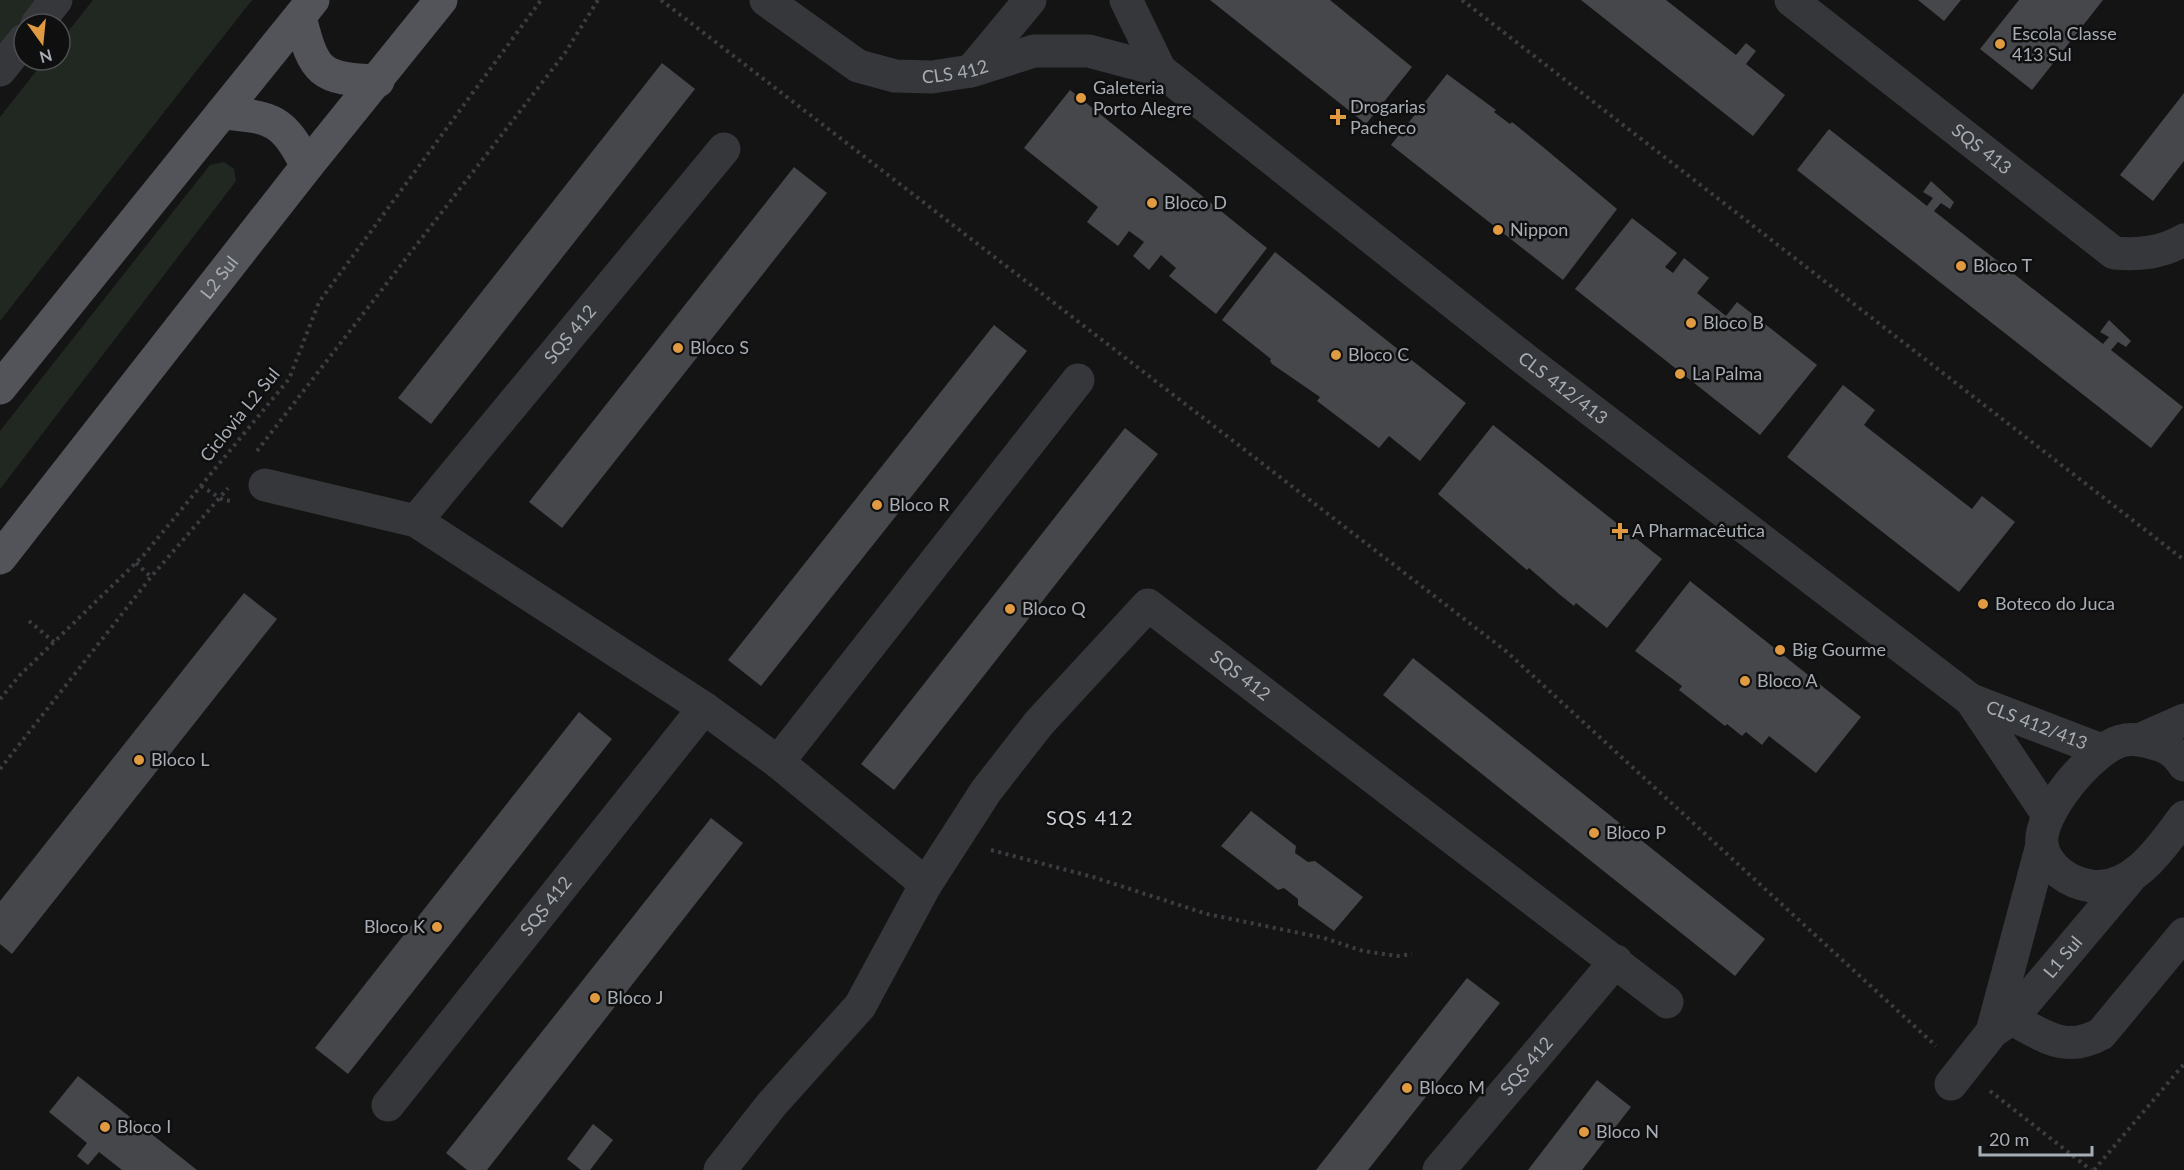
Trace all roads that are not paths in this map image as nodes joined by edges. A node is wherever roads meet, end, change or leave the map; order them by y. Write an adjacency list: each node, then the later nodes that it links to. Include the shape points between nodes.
1 (56, 0): 8 (street)
2 (441, 0): 13 (main road, L2 Sul)
3 (766, 0): 12 (street, CLS 412, via 858,66 895,76 932,77)
4 (1030, 0): 12 (street)
5 (1126, 0): 11 (street)
6 (1791, 0): 17 (street, SQS 413, via 2114,253 2141,255)
7 (307, 9): 13 (main road, via 309,53 324,72 344,80); 14 (main road)
8 (46, 12)
9 (12, 55): 10 (street)
10 (0, 70)
11 (1160, 70): 12 (street, CLS 412, via 1089,51 1034,51); 23 (street, CLS 412/413, via 1527,361)
12 (971, 71)
13 (378, 81): 16 (main road, L2 Sul)
14 (222, 113): 16 (main road, via 256,115 277,123 292,138); 19 (main road)
15 (724, 149): 21 (street, SQS 412)
16 (307, 166): 22 (main road, L2 Sul)
17 (2184, 240)
18 (1078, 380): 28 (street)
19 (0, 388)
20 (250, 482): 21 (street)
21 (416, 521): 24 (street)
22 (0, 558)
23 (1971, 700): 27 (street, CLS 412/413); 31 (street, CLS 412/413)
24 (704, 708): 28 (street); 39 (street, SQS 412)
25 (2184, 720): 26 (street)
26 (2140, 739): 27 (street, via 2121,741); 29 (street, via 2168,747)
27 (2101, 750): 31 (street, via 2080,770)
28 (778, 762): 33 (street)
29 (2184, 765)
30 (2184, 817): 32 (street, L1 Sul)
31 (2045, 830): 32 (street, CLS 412/413, via 2054,868 2076,884 2103,888); 37 (street, L1 Sul)
32 (2129, 879): 37 (street, L1 Sul)
33 (926, 884): 35 (street, SQS 412, via 986,791 1039,723 1148,605); 40 (street, SQS 412, via 860,1006 771,1104)
34 (2184, 934): 37 (street, via 2101,1034 2084,1043 2062,1044)
35 (1616, 961): 36 (street, SQS 412); 41 (street, SQS 412)
36 (1667, 1002)
37 (2001, 1026): 38 (street, L1 Sul)
38 (1957, 1077)
39 (388, 1105)
40 (720, 1170)
41 (1439, 1170)

